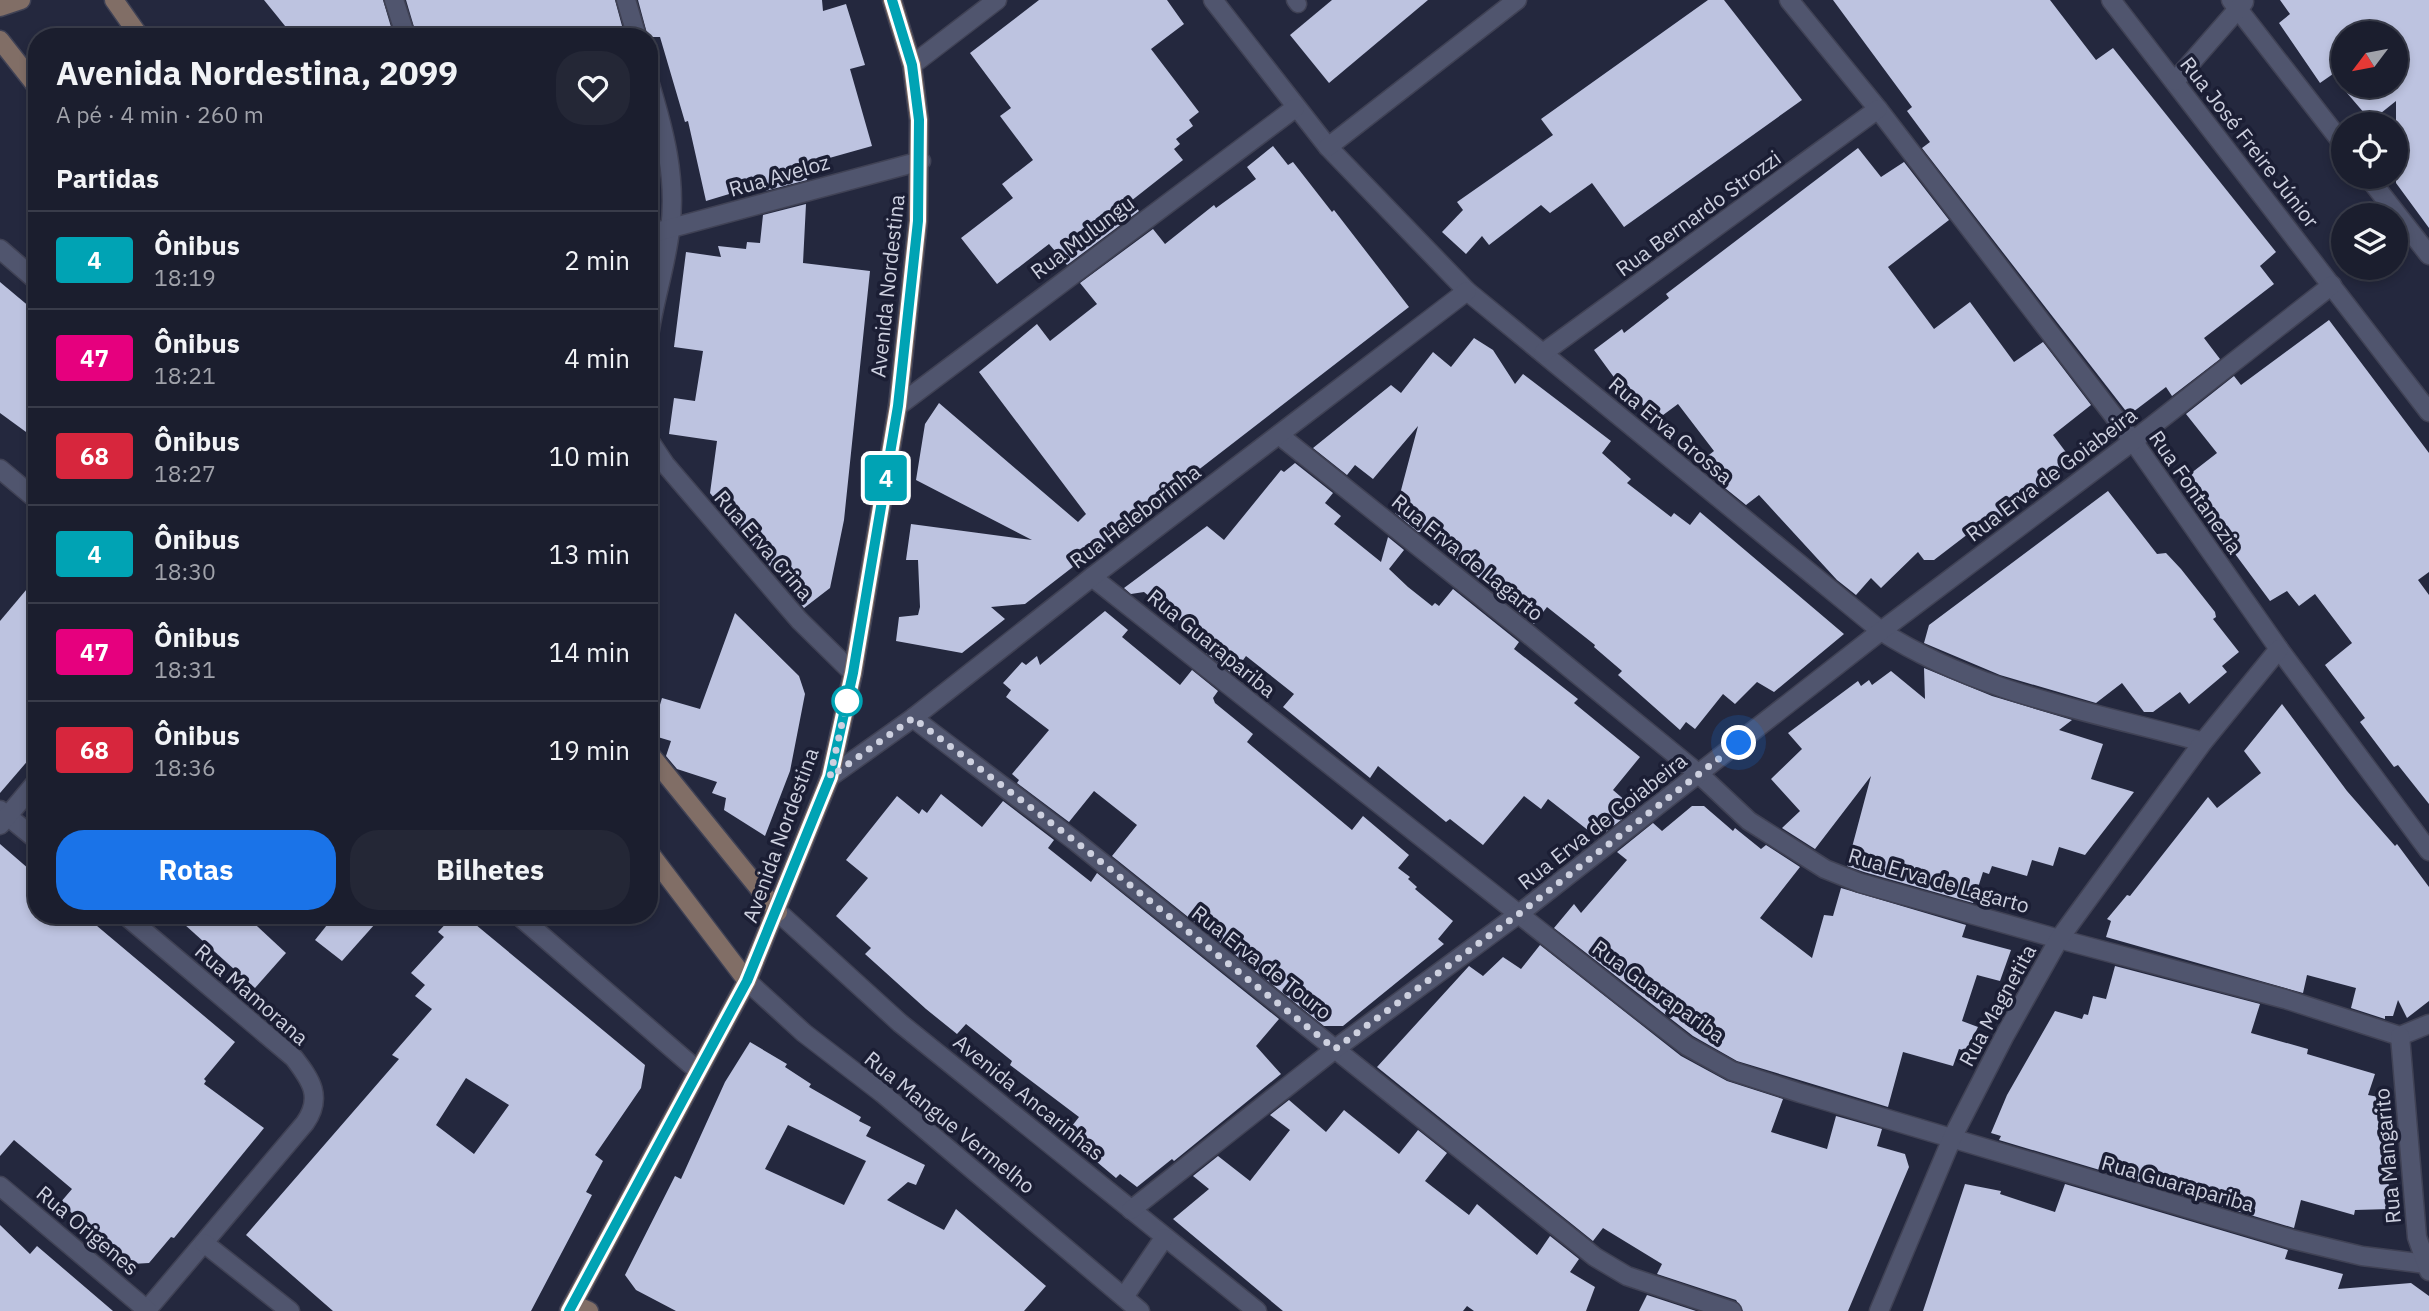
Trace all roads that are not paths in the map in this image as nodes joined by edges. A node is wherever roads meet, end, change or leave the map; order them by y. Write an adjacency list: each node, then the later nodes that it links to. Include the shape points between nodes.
1 (21, 0): 12 (main road)
2 (114, 0): 13 (main road)
3 (394, 0): 14 (street)
4 (626, 0): 15 (street)
5 (892, 0): 17 (main road, Avenida Nordestina)
6 (997, 0): 17 (street)
7 (1213, 0): 20 (street, Rua Erva Grossa)
8 (1517, 0): 24 (street)
9 (1789, 0): 21 (street, Rua Fontanezia)
10 (2111, 0): 19 (street, Rua José Freire Júnior)
11 (2238, 3): 19 (street); 23 (street)
12 (0, 7)
13 (134, 28)
14 (403, 28)
15 (634, 28)
16 (0, 40): 18 (main road)
17 (912, 65): 25 (main road, Avenida Nordestina)
18 (28, 76)
19 (2175, 81): 32 (street, Rua José Freire Júnior)
20 (1295, 108): 24 (street, Rua Erva Grossa); 36 (street, Rua Mulungu)
21 (1878, 109): 35 (street, Rua Bernardo Strozzi); 39 (street, Rua Fontanezia)
22 (658, 112): 27 (street, via 672,186)
23 (2331, 128)
24 (1328, 146): 34 (street, Rua Erva Grossa)
25 (921, 161): 27 (street, Rua Aveloz); 36 (main road, Avenida Nordestina)
26 (2377, 189): 30 (street)
27 (670, 229): 28 (street, Rua Aveloz); 33 (street)
28 (658, 232)
29 (0, 249): 31 (street)
30 (2429, 255)
31 (28, 273)
32 (2332, 285): 37 (street, Rua José Freire Júnior); 39 (street, Rua Erva de Goiabeira)
33 (658, 290)
34 (1468, 291): 35 (street, Rua Erva Grossa); 38 (street, Rua Heleborinha)
35 (1543, 353): 44 (street, Rua Erva Grossa)
36 (898, 406): 46 (main road, Avenida Nordestina)
37 (2429, 412)
38 (1279, 435): 43 (street, Rua Heleborinha); 50 (street, Rua Erva de Lagarto)
39 (2133, 441): 44 (street, Rua Erva de Goiabeira); 45 (street, Rua Fontanezia)
40 (658, 454): 46 (street, Rua Erva Crina, via 799,621)
41 (0, 469): 42 (street)
42 (28, 492)
43 (1092, 577): 47 (street, Rua Heleborinha); 58 (street, Rua Guarapariba)
44 (1881, 631): 48 (street, Rua Erva Grossa, via 1913,652 1989,684); 50 (street, Rua Erva de Goiabeira)
45 (2279, 649): 48 (street, Rua Magnetita); 55 (street, Rua Fontanezia)
46 (853, 673): 51 (main road, Avenida Nordestina)
47 (913, 718): 51 (street, Rua Heleborinha); 65 (street, Rua Erva de Touro)
48 (2203, 742): 61 (street, Rua Magnetita)
49 (658, 764): 57 (main road)
50 (1699, 774): 58 (street, Rua Erva de Goiabeira); 61 (street, Rua Erva de Lagarto, via 1749,821 1825,869)
51 (830, 777): 57 (main road, Avenida Nordestina)
52 (28, 791): 53 (street)
53 (3, 817): 54 (street)
54 (28, 835)
55 (2429, 851)
56 (658, 864): 62 (main road)
57 (778, 912): 62 (main road, Avenida Nordestina); 69 (street, Avenida Ancarinhas, via 900,1023)
58 (1520, 913): 65 (street, Rua Erva de Goiabeira); 67 (street, Rua Guarapariba, via 1687,1046 1732,1071)
59 (136, 924): 71 (street, Rua Mamorana, via 294,1058 316,1097 314,1111 305,1123)
60 (528, 924): 66 (street)
61 (2059, 939): 64 (street, Rua Erva de Lagarto, via 2285,999); 67 (street, Rua Magnetita)
62 (747, 981): 66 (main road, Avenida Nordestina); 73 (street, Rua Mangue Vermelho, via 804,1034 882,1093)
63 (2429, 1024): 64 (street)
64 (2400, 1036): 72 (street, Rua Mangarito, via 2417,1237)
65 (1335, 1049): 69 (street, Rua Erva de Goiabeira); 79 (street, Rua Erva de Touro, via 1595,1257 1627,1276)
66 (696, 1070): 74 (main road, Avenida Nordestina)
67 (1953, 1136): 72 (street, Rua Guarapariba, via 2039,1166 2291,1239); 80 (street, Rua Magnetita)
68 (0, 1186): 75 (street, Rua Origenes)
69 (1131, 1210): 70 (street, Avenida Ancarinhas)
70 (1164, 1238): 73 (street); 78 (street, Avenida Ancarinhas)
71 (204, 1243): 75 (street); 76 (street)
72 (2427, 1267)
73 (1124, 1297): 77 (street, Rua Mangue Vermelho)
74 (577, 1308)
75 (147, 1310)
76 (290, 1311)
77 (1140, 1311)
78 (1257, 1311)
79 (1732, 1311)
80 (1879, 1311)

